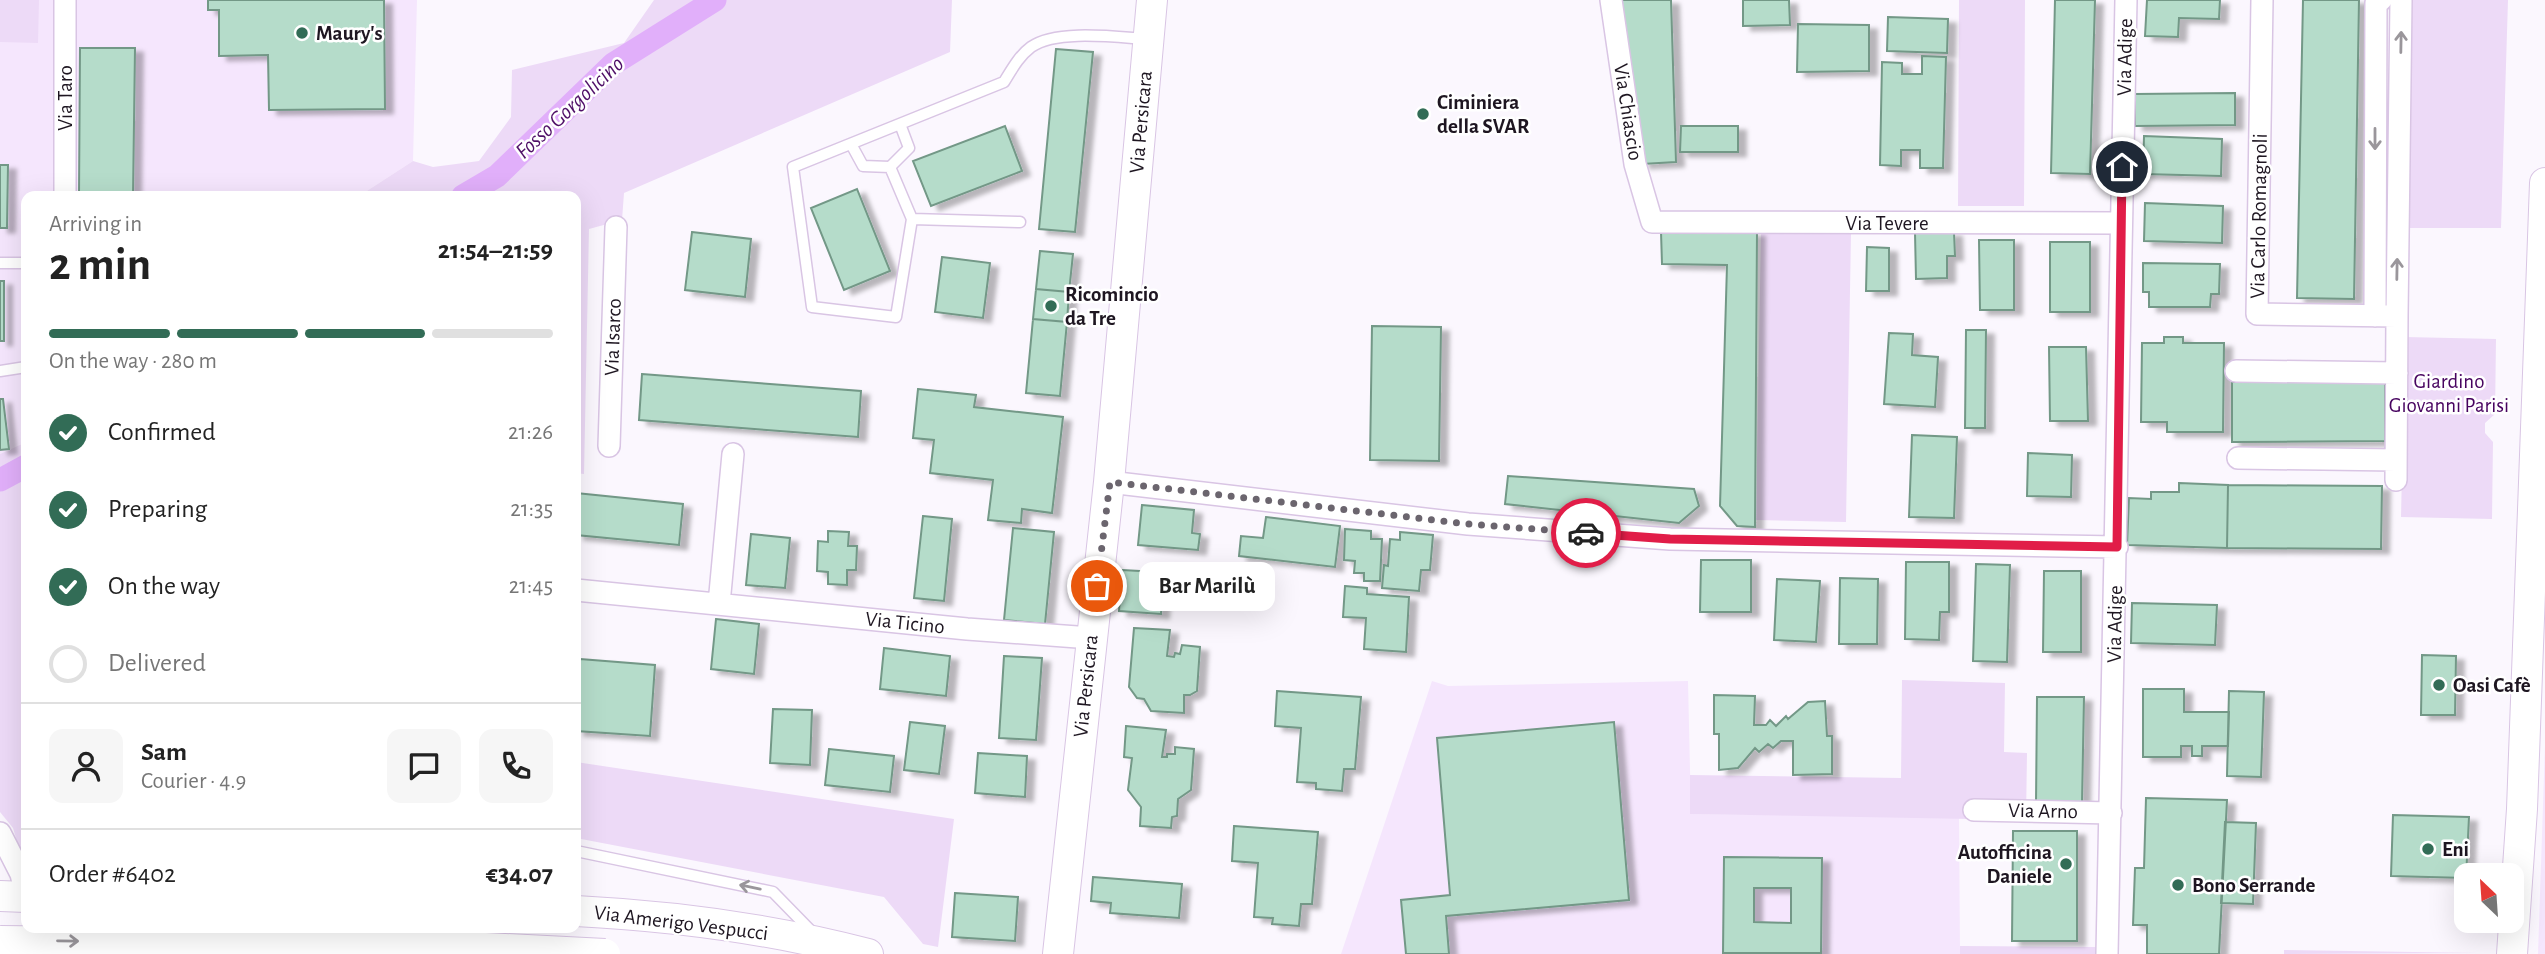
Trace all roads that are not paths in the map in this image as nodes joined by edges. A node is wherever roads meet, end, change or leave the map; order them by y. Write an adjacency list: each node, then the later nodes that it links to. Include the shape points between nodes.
1 (65, 0): 13 (street, Via Taro)
2 (1152, 0): 8 (street, Via Persicara)
3 (1611, 0): 16 (street, Via Chiascio, via 1634,164)
4 (2126, 0): 17 (street, Via Adige)
5 (2262, 0): 21 (street, Via Carlo Romagnoli, via 2257,314)
6 (2381, 0): 21 (street, one-way to 21, via 2376,3)
7 (2402, 0): 22 (street, one-way to 7)
8 (1149, 39): 9 (lane, via 1055,38 1033,46 1004,82); 30 (street, Via Persicara)
9 (900, 124): 10 (lane); 11 (lane, via 909,148)
10 (851, 144): 11 (lane, via 863,166); 14 (lane, via 793,167 812,307 896,317)
11 (890, 167): 14 (lane)
12 (2545, 183): 53 (street, via 2522,809)
13 (65, 191)
14 (912, 219): 15 (lane)
15 (1020, 222)
16 (1652, 222): 17 (street, Via Tevere)
17 (2121, 223): 31 (street, Via Adige)
18 (616, 227): 27 (street, Via Isarco)
19 (0, 263): 20 (lane)
20 (21, 263)
21 (2375, 316): 22 (street, Via Carlo Romagnoli)
22 (2397, 316): 26 (street)
23 (21, 368): 25 (lane)
24 (2236, 371): 26 (street)
25 (0, 372)
26 (2396, 373): 29 (street, via 2396,470)
27 (610, 446)
28 (733, 454): 33 (street)
29 (2238, 458)
30 (1110, 482): 31 (street, via 1468,524 1670,539); 34 (street, Via Persicara)
31 (2117, 547): 36 (street, Via Adige)
32 (581, 590): 33 (street, Via Ticino)
33 (719, 604): 34 (street, Via Ticino)
34 (1091, 638): 51 (street, Via Persicara)
35 (1974, 810): 36 (street, Via Arno)
36 (2111, 813): 52 (street, Via Adige)
37 (0, 832): 39 (street)
38 (581, 852): 46 (lane, one-way to 38, via 773,892)
39 (21, 872)
40 (0, 896): 41 (street)
41 (21, 896)
42 (581, 911): 46 (street, Via Amerigo Vespucci, via 664,918)
43 (30, 933): 47 (street)
44 (159, 933): 48 (lane)
45 (0, 941): 49 (street, Via Amerigo Vespucci, one-way to 49, bridge, via 446,946)
46 (821, 942): 50 (street, Via Amerigo Vespucci)
47 (28, 954)
48 (163, 954)
49 (605, 954)
50 (868, 954)
51 (1058, 954)
52 (2107, 954)
53 (2512, 954)

